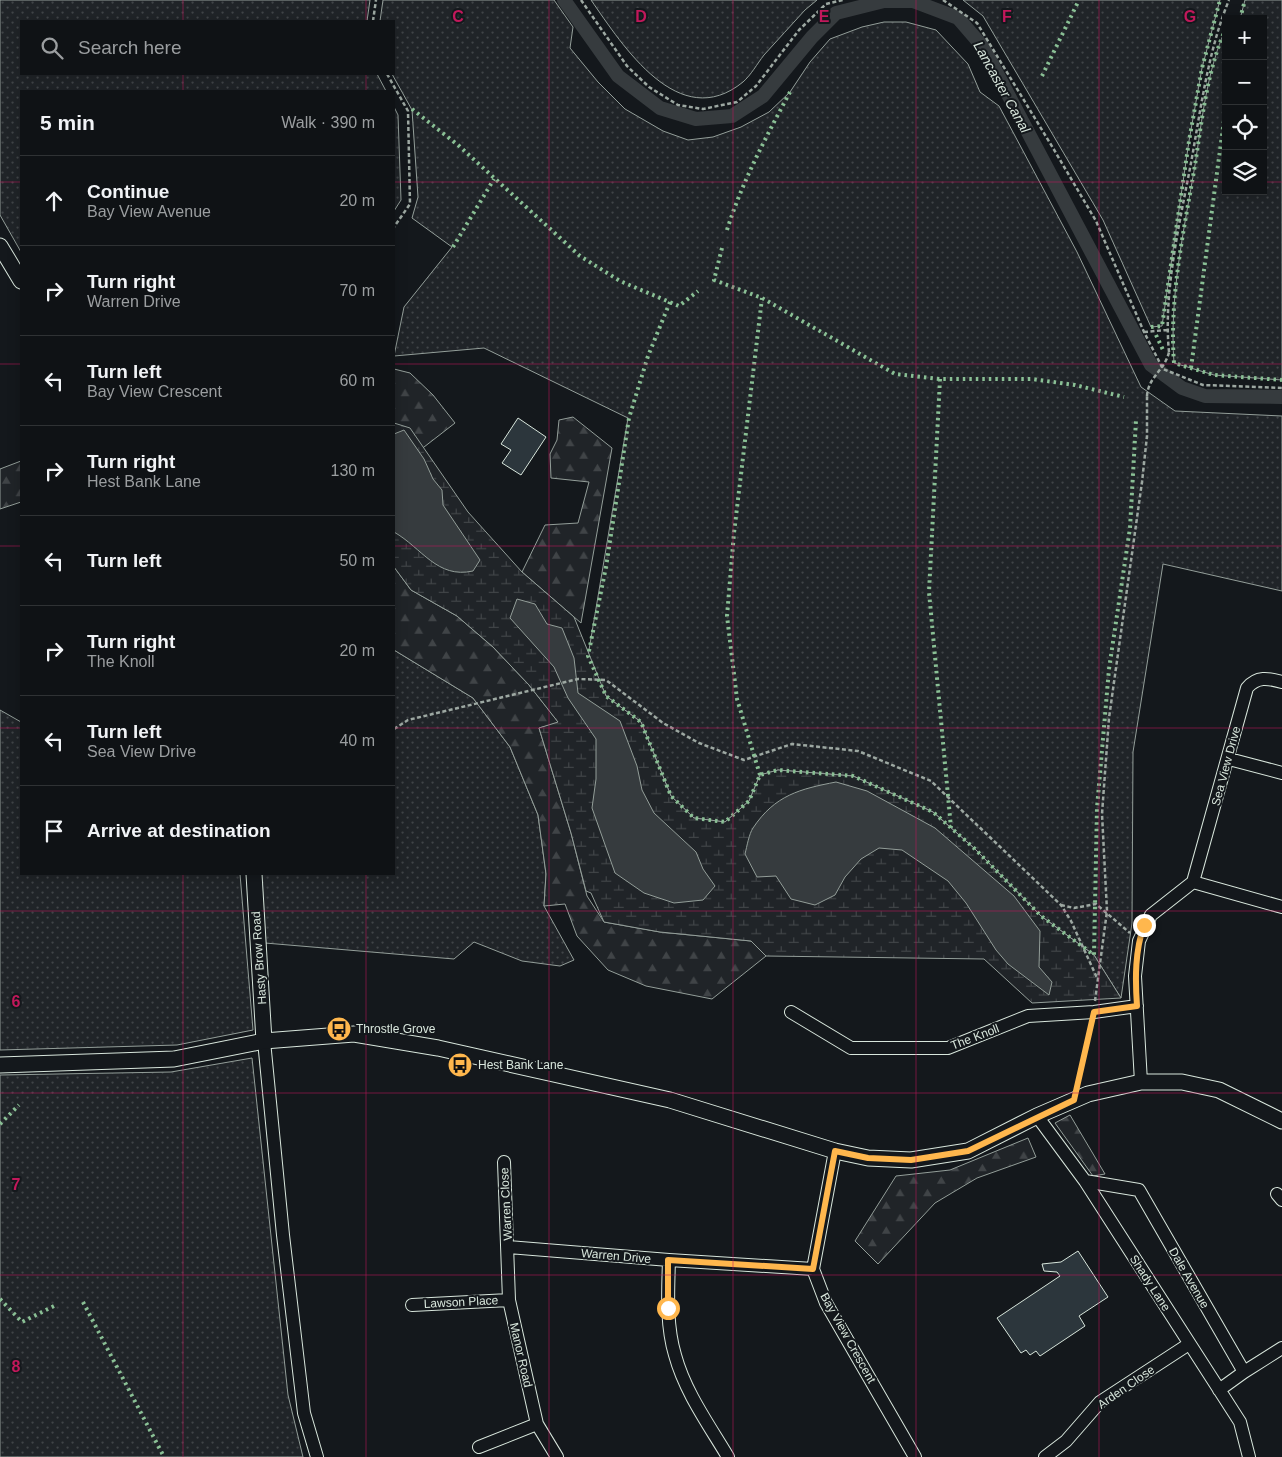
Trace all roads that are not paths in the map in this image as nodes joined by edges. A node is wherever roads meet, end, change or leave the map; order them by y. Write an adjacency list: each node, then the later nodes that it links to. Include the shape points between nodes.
1 (0, 246): 2 (street)
2 (20, 279)
3 (1282, 682): 4 (street, Sea View Drive, via 1261,678 1247,688)
4 (1229, 759): 5 (street); 7 (street, Sea View Drive)
5 (1282, 773)
6 (254, 875): 11 (street, Hasty Brow Road)
7 (1193, 882): 8 (street); 9 (street, via 1151,915 1139,941 1135,976)
8 (1282, 908)
9 (1137, 1006): 10 (street, The Knoll, via 1028,1016 948,1048 852,1048); 13 (street)
10 (792, 1012)
11 (264, 1041): 12 (street, via 174,1059); 16 (street, via 354,1034 438,1048 670,1100); 30 (street, via 303,1403)
12 (0, 1065)
13 (1141, 1082): 14 (street, via 1088,1094); 15 (street, via 1182,1082 1219,1090)
14 (1037, 1116): 16 (street, via 968,1151 911,1160 868,1158); 18 (street, Shady Lane)
15 (1282, 1121)
16 (835, 1151): 21 (street)
17 (504, 1162): 19 (street, Warren Close)
18 (1085, 1181): 24 (street, Shady Lane); 26 (street, Dale Avenue, via 1139,1190)
19 (508, 1247): 20 (street, Warren Drive); 22 (street, Manor Road)
20 (668, 1260): 21 (street, Warren Drive); 32 (street, via 668,1308 675,1356 695,1403)
21 (813, 1269): 33 (street, Bay View Crescent, via 826,1303)
22 (509, 1300): 23 (street, Lawson Place); 28 (street, Manor Road)
23 (412, 1305)
24 (1189, 1344): 27 (street, Shady Lane); 34 (street, Arden Close, via 1100,1402 1066,1441)
25 (1282, 1348): 26 (street)
26 (1244, 1372): 27 (street)
27 (1219, 1390): 35 (street, Shady Lane, via 1240,1422)
28 (537, 1424): 29 (street); 31 (street, Manor Road)
29 (479, 1447)
30 (317, 1457)
31 (557, 1457)
32 (728, 1457)
33 (915, 1457)
34 (1045, 1457)
35 (1249, 1457)

